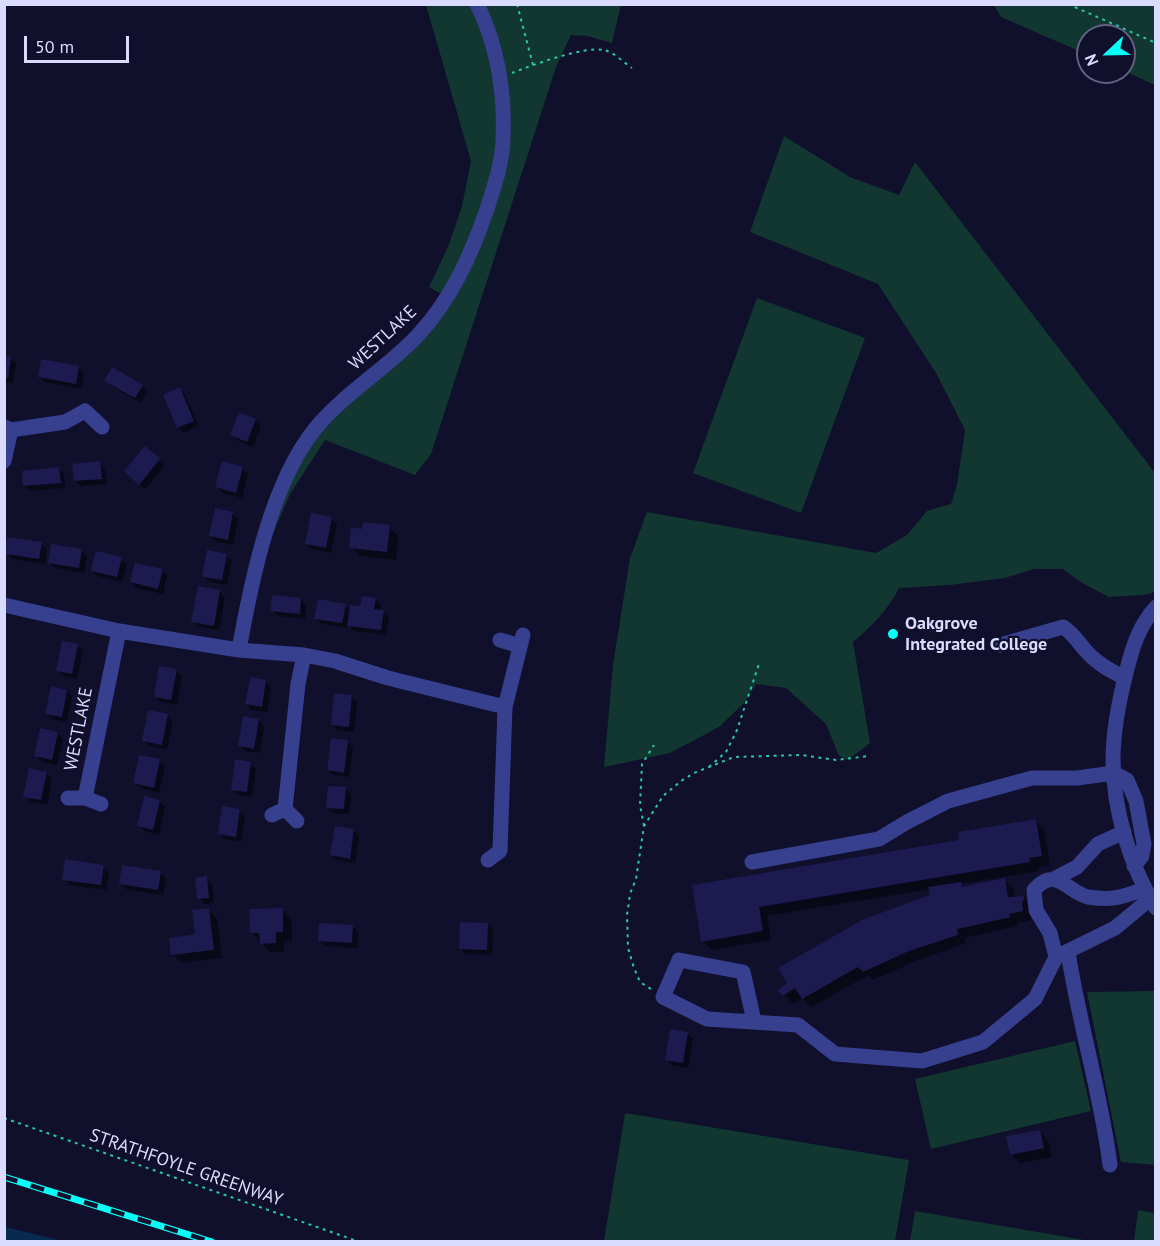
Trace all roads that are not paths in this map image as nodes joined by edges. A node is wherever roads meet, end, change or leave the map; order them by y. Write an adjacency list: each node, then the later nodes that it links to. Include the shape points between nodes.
1 (477, 4): 10 (street, WESTLAKE, via 500,78 503,138 497,180 473,250 432,320 315,429 288,471 260,556)
2 (102, 427): 3 (street, via 85,411 65,422)
3 (8, 429): 4 (street)
4 (4, 461)
5 (4, 605): 7 (street)
6 (1153, 616): 12 (street, via 1135,638)
7 (118, 632): 10 (street); 16 (street, WESTLAKE)
8 (500, 640): 13 (street, via 522,640)
9 (1000, 645): 12 (street, via 1063,627 1107,669)
10 (239, 650): 11 (street)
11 (304, 655): 13 (street); 18 (street, via 279,812)
12 (1125, 678): 14 (street, via 1116,716)
13 (505, 707): 20 (street, via 494,856)
14 (1114, 773): 19 (street); 21 (street, via 1032,778 948,801 879,839); 22 (street, via 1127,780 1138,812 1144,844 1142,856)
15 (68, 798): 16 (street, WESTLAKE)
16 (85, 798): 17 (street, WESTLAKE)
17 (101, 804)
18 (297, 821)
19 (1124, 832): 22 (street); 23 (street, via 1098,844 1077,867)
20 (512, 861)
21 (752, 862)
22 (1134, 866): 24 (street)
23 (1054, 879): 24 (street, via 1086,896); 25 (street, via 1041,882 1034,890 1036,910)
24 (1150, 899): 25 (street, via 1115,928)
25 (1062, 954): 26 (street, via 1035,999 983,1042 922,1061 835,1054 798,1025); 27 (street, via 1074,990)
26 (754, 1021): 26 (street, via 743,972 680,960 663,997 707,1019)
27 (1110, 1165)

